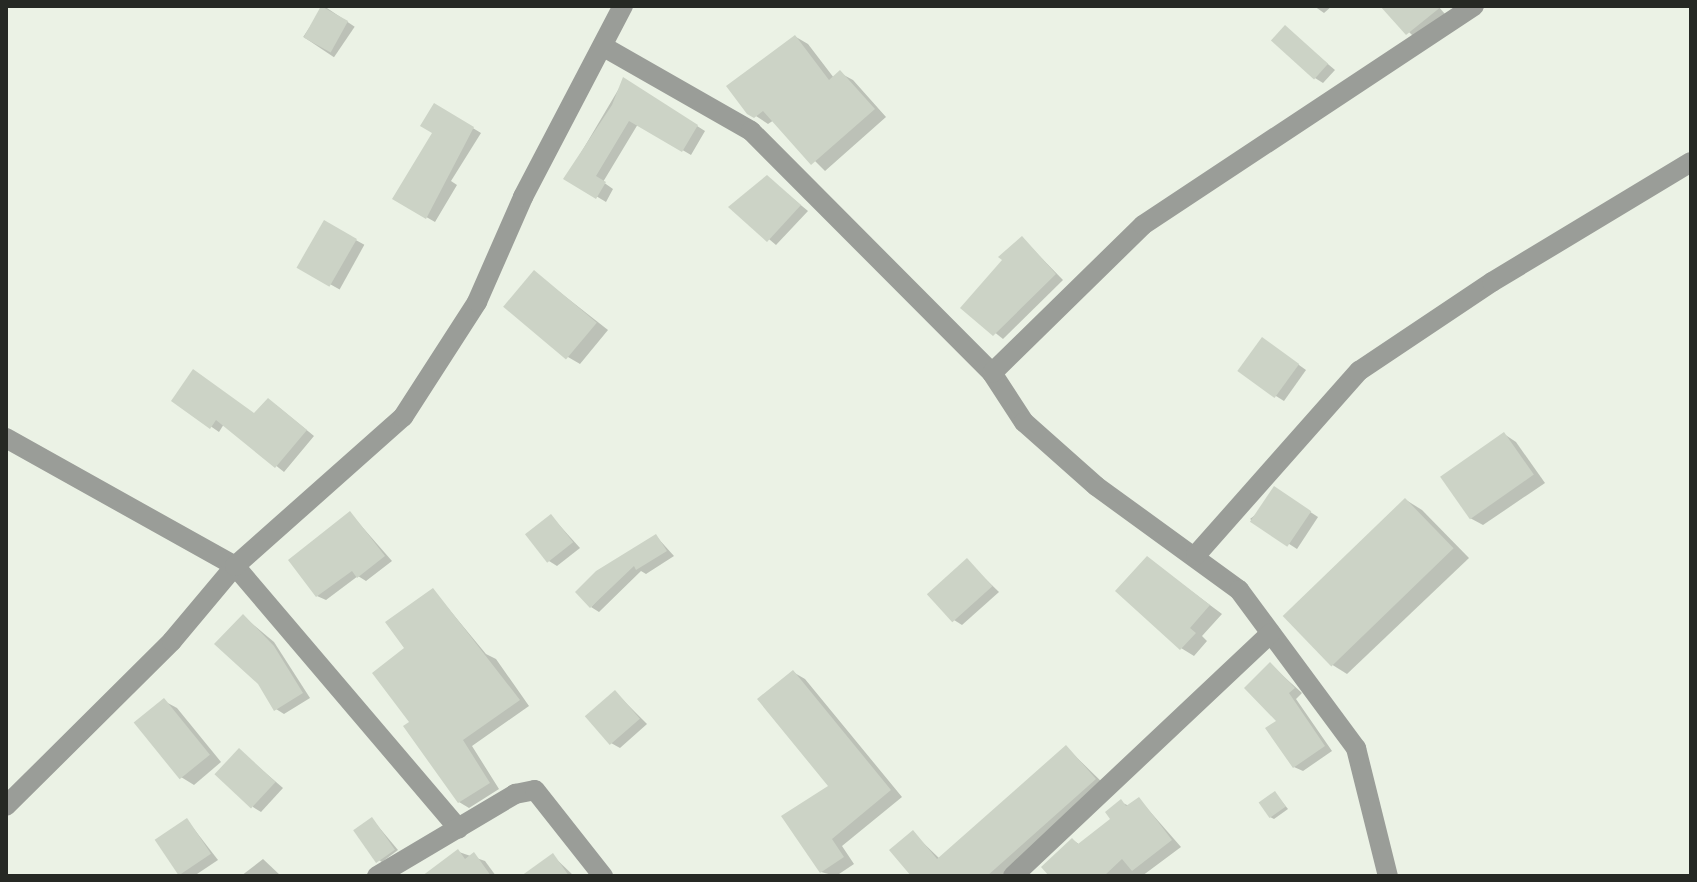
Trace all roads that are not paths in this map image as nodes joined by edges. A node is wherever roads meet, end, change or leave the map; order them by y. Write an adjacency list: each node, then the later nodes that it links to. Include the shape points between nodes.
1 (623, 6): 3 (street)
2 (1474, 6): 5 (street, via 1143,225)
3 (604, 47): 5 (street, via 751,131); 8 (street, via 523,197 477,302 403,417)
4 (1691, 162): 7 (street, via 1492,282 1359,371)
5 (992, 373): 7 (street, via 1024,422 1096,486)
6 (6, 438): 8 (street)
7 (1196, 555): 9 (street, via 1239,590)
8 (235, 566): 10 (street, via 172,641); 11 (street)
9 (1271, 633): 14 (street); 15 (street, via 1356,748)
10 (6, 806)
11 (459, 829): 12 (street); 13 (street, via 515,794 535,790)
12 (377, 876)
13 (603, 876)
14 (1013, 876)
15 (1388, 876)

